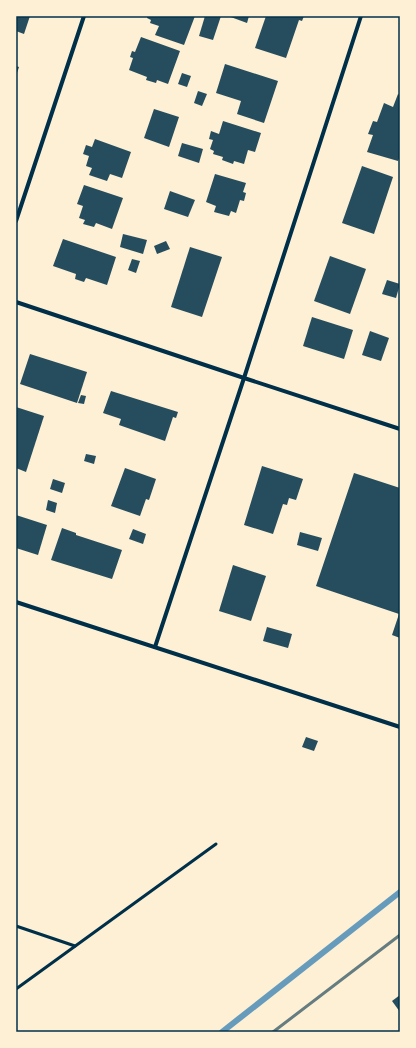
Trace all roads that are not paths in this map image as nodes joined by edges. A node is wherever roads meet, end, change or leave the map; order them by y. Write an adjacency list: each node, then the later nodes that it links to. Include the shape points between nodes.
1 (84, 16): 3 (street)
2 (361, 16): 5 (street)
3 (16, 221)
4 (16, 302): 5 (street)
5 (244, 378): 6 (street); 8 (street)
6 (400, 429)
7 (16, 602): 8 (street)
8 (155, 647): 9 (street)
9 (400, 727)
10 (216, 844): 12 (lane)
11 (16, 926): 12 (lane)
12 (75, 946): 13 (lane)
13 (16, 989)

